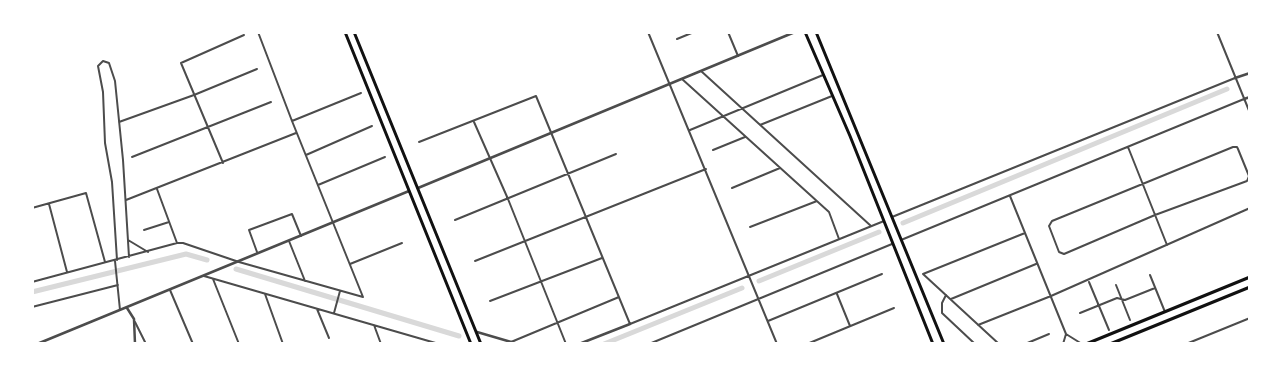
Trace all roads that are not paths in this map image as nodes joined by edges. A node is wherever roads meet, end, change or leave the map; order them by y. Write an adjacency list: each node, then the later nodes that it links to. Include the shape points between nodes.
1 (258, 32): 30 (street)
2 (345, 32): 60 (main road)
3 (354, 32): 57 (main road)
4 (648, 32): 20 (street)
5 (694, 32): 12 (street)
6 (728, 32): 13 (street)
7 (795, 32): 13 (street)
8 (805, 32): 17 (main road)
9 (816, 32): 39 (main road)
10 (1216, 32): 18 (street)
11 (244, 35): 22 (street, via 181,63)
12 (677, 39)
13 (738, 56): 15 (street)
14 (257, 69): 22 (street)
15 (701, 71): 19 (street); 27 (street)
16 (1250, 73): 18 (street)
17 (823, 75): 23 (main road); 27 (street)
18 (1235, 78): 25 (street); 69 (street)
19 (682, 79): 20 (street); 29 (street)
20 (670, 84): 36 (street); 38 (street)
21 (361, 93): 30 (street)
22 (194, 95): 32 (street); 35 (street)
23 (832, 96): 33 (street); 41 (main road)
24 (1250, 97): 25 (street)
25 (1244, 99): 28 (street); 43 (street)
26 (271, 102): 35 (street)
27 (742, 108): 29 (street); 33 (street)
28 (1250, 112)
29 (723, 116): 36 (street); 40 (street)
30 (292, 121): 37 (street)
31 (474, 121): 38 (street, via 536,96); 42 (street); 49 (street)
32 (119, 122): 63 (street); 93 (street, via 114,74 109,63 103,61 98,66 104,92 105,143 112,182)
33 (760, 125): 75 (street)
34 (372, 126): 46 (street)
35 (208, 128): 47 (street); 50 (street)
36 (690, 130): 52 (street)
37 (297, 132): 46 (street); 50 (street)
38 (551, 133): 49 (street); 53 (street)
39 (858, 133): 41 (main road); 69 (main road)
40 (746, 136): 44 (street); 51 (street)
41 (850, 136): 72 (main road)
42 (419, 142)
43 (1128, 147): 55 (street); 61 (street)
44 (713, 150)
45 (616, 154): 53 (street)
46 (306, 155): 56 (street)
47 (132, 157)
48 (385, 157): 56 (street)
49 (489, 158): 57 (street); 62 (street)
50 (223, 163): 59 (street)
51 (780, 168): 58 (street); 64 (street)
52 (706, 169): 70 (street); 101 (street)
53 (568, 174): 62 (street); 70 (street)
54 (1249, 178): 55 (street, via 1237,147 1233,147); 68 (street)
55 (1143, 184): 68 (street); 68 (street, via 1052,221 1060,252 1062,254)
56 (318, 185): 74 (street)
57 (418, 188): 60 (main road); 146 (main road)
58 (732, 188)
59 (157, 189): 63 (street); 73 (street)
60 (409, 191): 74 (street); 160 (main road)
61 (1010, 196): 78 (street); 82 (street)
62 (508, 198): 71 (street); 84 (street)
63 (126, 200): 81 (street)
64 (817, 201): 76 (street); 80 (street, via 829,212)
65 (49, 203): 66 (street); 95 (street, via 86,193); 99 (street)
66 (32, 208)
67 (1250, 208): 88 (street)
68 (1155, 215): 88 (street)
69 (892, 217): 82 (main road)
70 (586, 218): 84 (street); 92 (street)
71 (455, 220)
72 (884, 221): 75 (street); 87 (main road)
73 (169, 222): 77 (street); 85 (street)
74 (334, 222): 79 (street); 97 (street)
75 (871, 226): 80 (street)
76 (750, 227)
77 (144, 230)
78 (1025, 233): 98 (street); 119 (street, via 923,274)
79 (301, 236): 83 (street); 90 (street, via 292,214 249,230)
80 (839, 239): 101 (street)
81 (128, 240): 89 (street); 91 (street)
82 (901, 240): 169 (main road)
83 (289, 241): 90 (street); 106 (street)
84 (525, 242): 94 (street); 107 (street)
85 (177, 243): 89 (street); 96 (street, via 189,244)
86 (402, 243): 97 (street)
87 (893, 243): 122 (street); 168 (main road)
88 (1166, 244): 120 (street)
89 (148, 252): 91 (street)
90 (258, 254): 96 (street)
91 (129, 257): 93 (street)
92 (602, 257): 107 (street); 121 (street)
93 (116, 260): 95 (street); 110 (street)
94 (475, 261)
95 (105, 262): 99 (street)
96 (238, 262): 103 (street); 106 (street)
97 (350, 264): 115 (street, via 363,298)
98 (1038, 264): 120 (street); 123 (street)
99 (68, 272): 108 (street)
100 (882, 274): 117 (street)
101 (749, 275): 122 (street); 141 (street)
102 (1150, 275): 113 (street)
103 (204, 276): 105 (street); 114 (street)
104 (1250, 277): 116 (main road)
105 (212, 278): 118 (street); 156 (street)
106 (305, 281): 115 (street)
107 (541, 281): 126 (street); 139 (street)
108 (32, 282)
109 (1089, 282): 127 (street)
110 (118, 285): 128 (street); 132 (street)
111 (1116, 285): 124 (street)
112 (1250, 287): 125 (main road)
113 (1155, 288): 124 (street); 133 (street)
114 (170, 290): 129 (street); 155 (street)
115 (340, 291): 134 (street)
116 (1214, 292): 125 (main road); 133 (main road)
117 (837, 293): 140 (street); 144 (street)
118 (265, 294): 130 (street); 157 (street)
119 (946, 295): 123 (street); 170 (street, via 942,313)
120 (1051, 296): 143 (street); 148 (street)
121 (619, 297): 139 (street); 141 (street)
122 (759, 298): 140 (street); 165 (street)
123 (951, 299): 143 (street)
124 (1122, 299): 127 (street); 138 (street)
125 (1218, 300): 176 (main road)
126 (490, 301)
127 (1098, 305): 135 (street); 145 (street)
128 (32, 307)
129 (127, 308): 132 (street); 137 (street)
130 (317, 308): 134 (street); 149 (street)
131 (894, 308): 144 (street)
132 (120, 310): 152 (street)
133 (1165, 312): 175 (main road)
134 (334, 313): 142 (street)
135 (1080, 313)
136 (1250, 318): 150 (street)
137 (134, 319): 153 (street); 154 (street)
138 (1130, 320)
139 (558, 321): 151 (street); 163 (street)
140 (768, 321): 166 (street)
141 (630, 324): 164 (street)
142 (374, 325): 158 (street); 159 (street)
143 (978, 325): 171 (street)
144 (850, 326): 167 (street)
145 (1109, 330)
146 (477, 332): 151 (street); 161 (main road)
147 (1050, 334): 172 (street)
148 (1066, 334): 173 (street); 174 (street)
149 (329, 338)
150 (1196, 339): 177 (street); 178 (street)
151 (511, 342): 162 (street)
152 (37, 344)
153 (136, 344)
154 (146, 344)
155 (193, 344)
156 (239, 344)
157 (284, 344)
158 (381, 344)
159 (439, 344)
160 (471, 344)
161 (482, 344)
162 (518, 344)
163 (566, 344)
164 (579, 344)
165 (649, 344)
166 (777, 344)
167 (807, 344)
168 (934, 344)
169 (944, 344)
170 (975, 344)
171 (999, 344)
172 (1025, 344)
173 (1063, 344)
174 (1082, 344)
175 (1086, 344)
176 (1110, 344)
177 (1186, 344)
178 (1198, 344)

